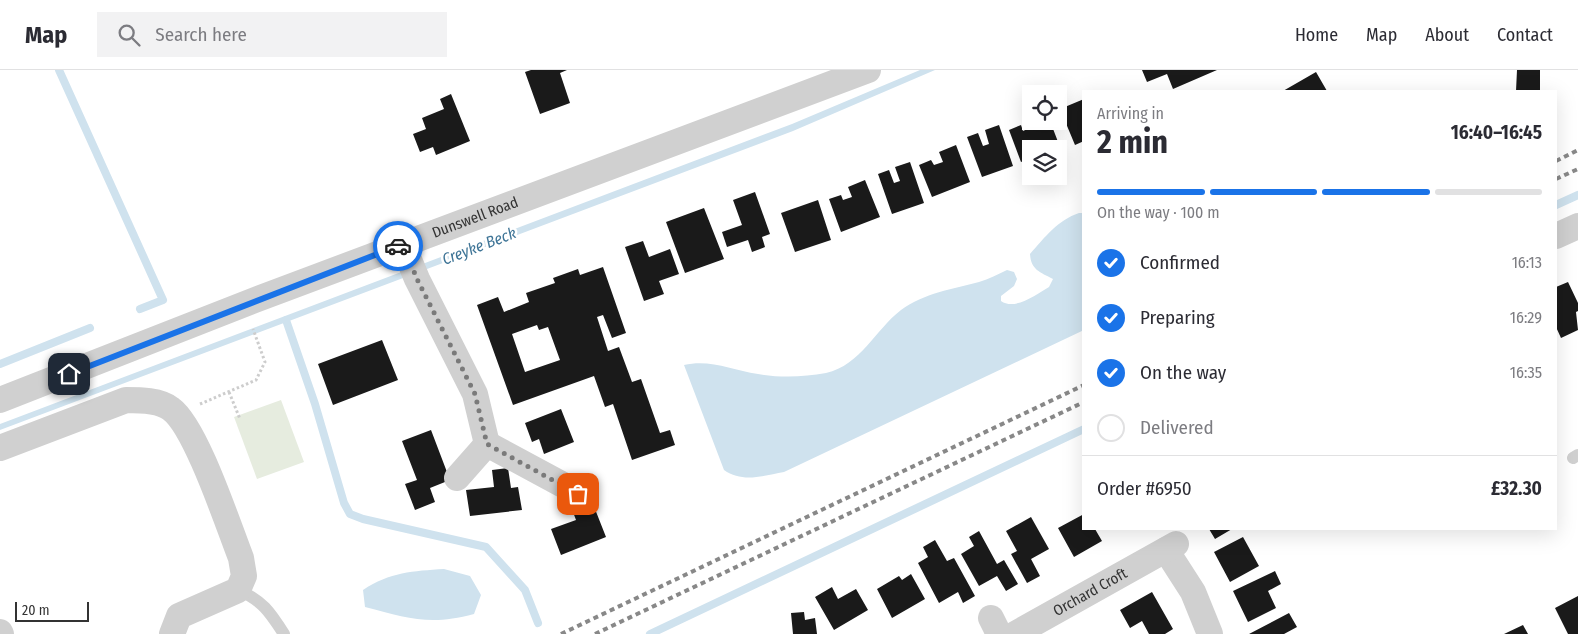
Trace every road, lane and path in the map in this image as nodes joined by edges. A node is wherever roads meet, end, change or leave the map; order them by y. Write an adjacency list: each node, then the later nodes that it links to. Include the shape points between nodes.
1 (868, 70): 4 (street, Dunswell Road)
2 (1578, 226): 3 (street)
3 (1557, 236)
4 (409, 260): 7 (street, Dunswell Road); 10 (street, via 475,394)
5 (249, 320): 6 (path, via 265,362 256,380)
6 (229, 392): 8 (path, via 192,408); 9 (path)
7 (0, 400)
8 (181, 419): 11 (street, via 171,408 147,400 126,400); 14 (street, via 188,427 242,558 244,576)
9 (240, 420)
10 (487, 444): 12 (street); 13 (street)
11 (0, 448)
12 (457, 478)
13 (578, 494)
14 (238, 590): 15 (street, via 179,616); 16 (lane, via 256,598)
15 (172, 634)
16 (284, 634)
17 (1015, 634): 18 (street, Orchard Croft, via 1171,547)
18 (1210, 634)

